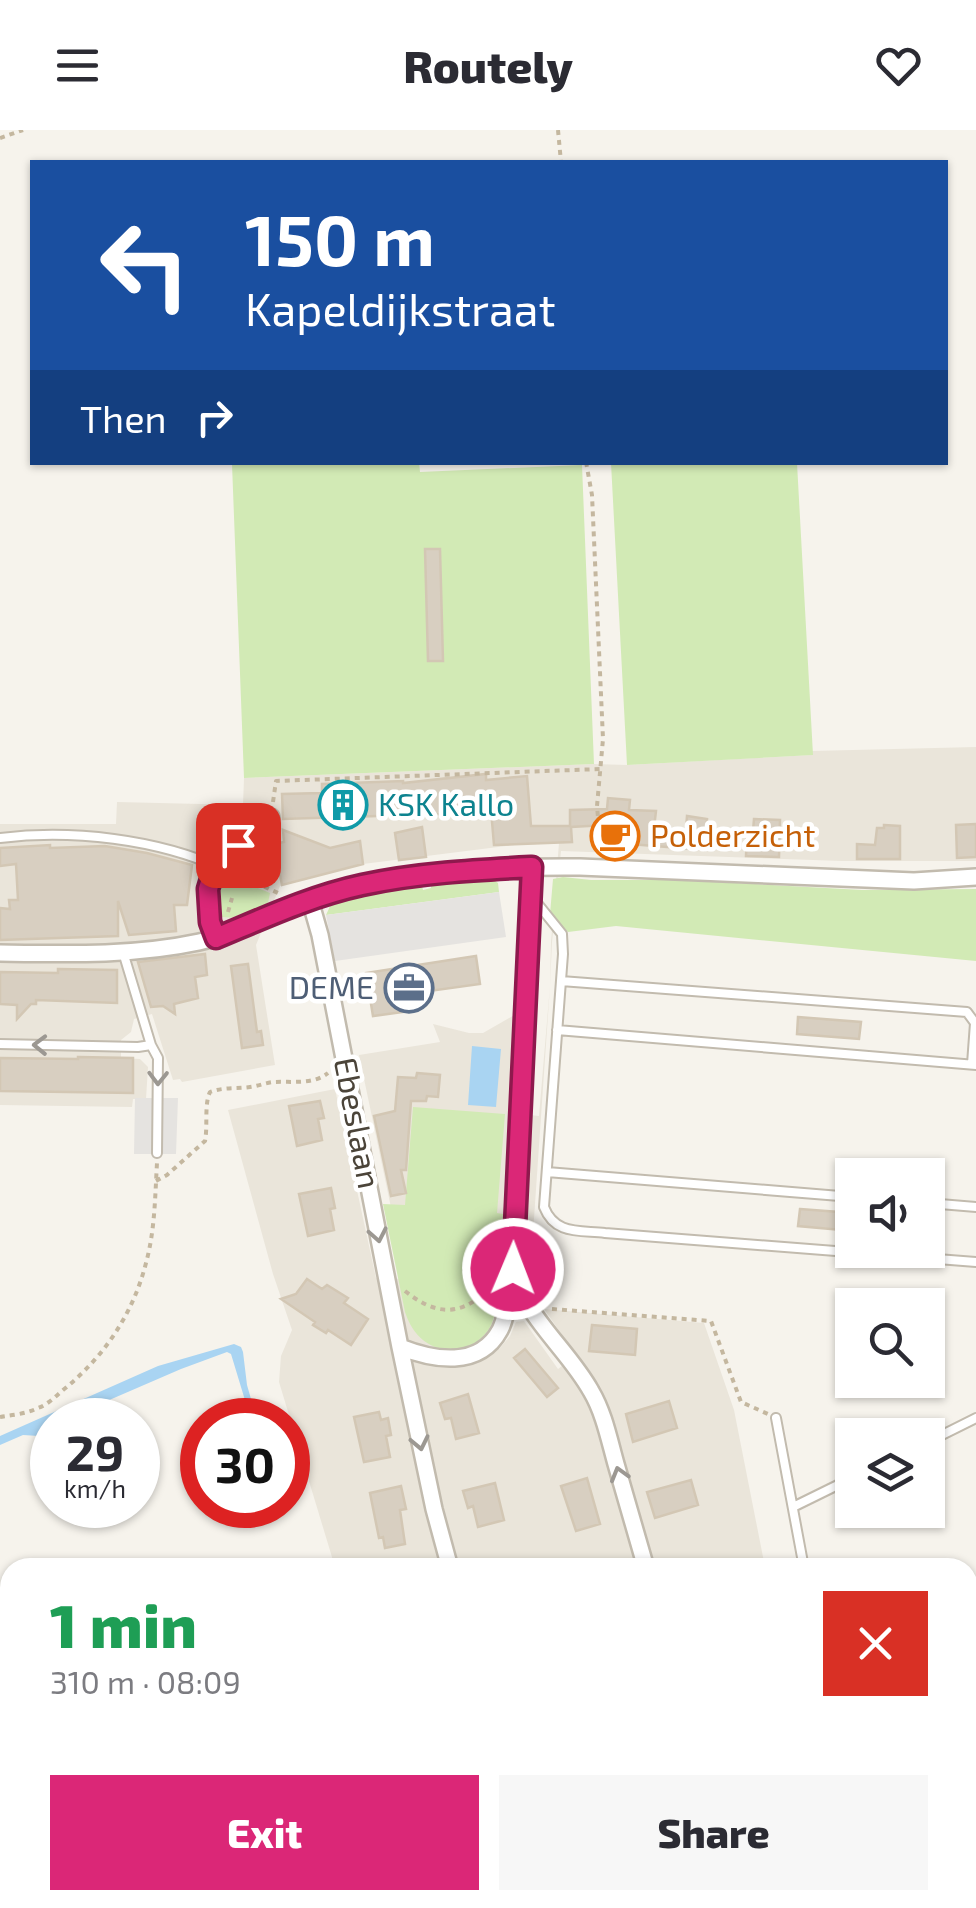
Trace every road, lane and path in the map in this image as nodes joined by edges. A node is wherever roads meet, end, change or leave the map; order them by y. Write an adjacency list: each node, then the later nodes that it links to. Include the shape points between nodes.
1 (23, 130): 3 (path)
2 (558, 130): 4 (path)
3 (0, 138)
4 (560, 160)
5 (587, 465): 6 (path)
6 (600, 768): 7 (path, via 276,781); 10 (path)
7 (271, 817): 11 (street, via 238,845)
8 (0, 838): 11 (lane, via 108,838 192,854)
9 (532, 867): 10 (street); 13 (street); 14 (street, via 362,885)
10 (601, 868): 12 (street, via 914,882)
11 (223, 869): 15 (path, via 273,889); 16 (street, via 208,889)
12 (976, 877)
13 (530, 895): 19 (lane, via 562,934); 32 (street)
14 (310, 900): 15 (street); 23 (street, Ebeslaan)
15 (293, 906): 16 (street)
16 (216, 938): 17 (street)
17 (123, 952): 18 (street); 22 (lane)
18 (0, 953)
19 (561, 981): 20 (lane); 24 (lane, via 967,1012 975,1023)
20 (558, 1030): 24 (lane); 26 (lane)
21 (0, 1044): 22 (lane, one-way to 21)
22 (151, 1045): 25 (lane, one-way to 25, via 158,1058)
23 (345, 1062): 27 (path, via 322,1078 210,1092 205,1141); 33 (street, Ebeslaan, one-way to 33)
24 (974, 1064)
25 (157, 1153): 27 (path)
26 (547, 1172): 28 (lane); 31 (lane, via 544,1206 560,1228)
27 (156, 1181): 37 (path, via 146,1266 108,1344 86,1372 39,1408)
28 (835, 1196)
29 (945, 1205): 30 (lane)
30 (976, 1208)
31 (976, 1262)
32 (513, 1269): 33 (path, via 457,1310 424,1304); 34 (street)
33 (386, 1275): 36 (street, Ebeslaan)
34 (517, 1286): 35 (street); 36 (street, via 500,1332 468,1358 440,1359)
35 (528, 1307): 38 (path, via 711,1320 740,1402); 44 (street, one-way to 35, via 594,1394)
36 (400, 1347): 43 (street, Ebeslaan, one-way to 43)
37 (0, 1417)
38 (776, 1418): 42 (lane)
39 (976, 1418): 40 (lane)
40 (945, 1434)
41 (835, 1487): 42 (lane)
42 (793, 1508): 45 (lane)
43 (447, 1558)
44 (643, 1558)
45 (802, 1558)

